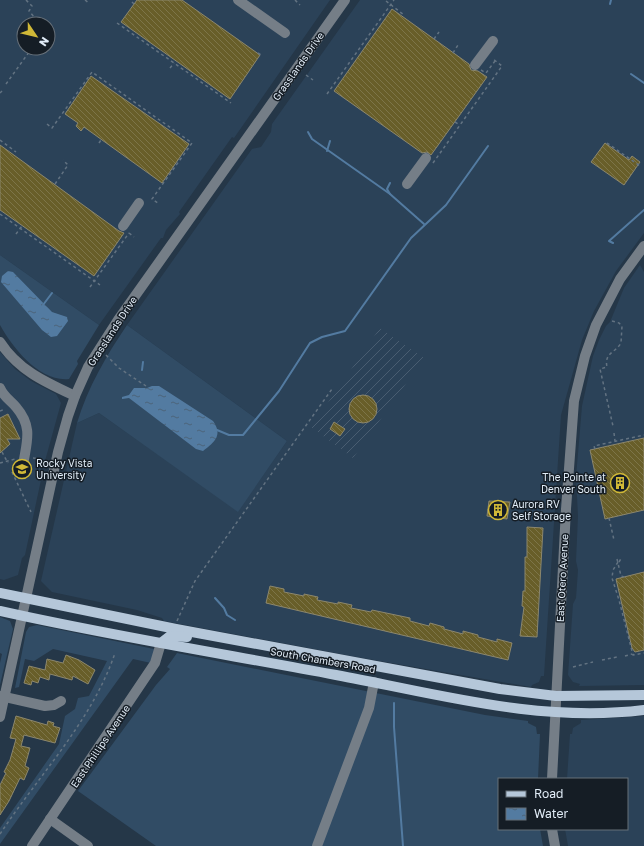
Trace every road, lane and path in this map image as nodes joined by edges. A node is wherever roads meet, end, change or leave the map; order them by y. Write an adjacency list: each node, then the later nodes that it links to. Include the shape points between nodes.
1 (26, 0): 14 (path, via 32,6 29,11)
2 (84, 0): 9 (path)
3 (238, 0): 21 (street)
4 (295, 0): 11 (path)
5 (345, 0): 83 (street, Grasslands Drive)
6 (394, 0): 12 (path)
7 (386, 1): 12 (path)
8 (132, 2): 10 (path)
9 (89, 3)
10 (134, 4)
11 (300, 5)
12 (391, 5): 13 (path); 15 (path)
13 (404, 15)
14 (33, 16)
15 (381, 20): 16 (path); 26 (path)
16 (383, 22)
17 (117, 23): 19 (path)
18 (126, 25): 19 (path)
19 (124, 28): 30 (path)
20 (439, 32): 22 (path)
21 (285, 33)
22 (434, 39)
23 (493, 41): 37 (street)
24 (458, 45): 28 (path)
25 (164, 52): 30 (path)
26 (357, 52): 29 (path); 41 (path)
27 (258, 53): 32 (path)
28 (453, 53)
29 (360, 54)
30 (162, 55): 35 (path)
31 (26, 56): 40 (path)
32 (263, 56)
33 (493, 59): 34 (path)
34 (495, 61): 37 (path, via 486,73); 57 (path, via 502,66)
35 (174, 63): 36 (path); 45 (path)
36 (170, 68)
37 (478, 68)
38 (306, 75): 39 (path)
39 (312, 80)
40 (6, 84)
41 (334, 85): 42 (path); 47 (path)
42 (337, 88)
43 (216, 89): 45 (path)
44 (2, 91): 46 (path)
45 (214, 91): 50 (path)
46 (0, 93)
47 (327, 94)
48 (125, 96): 49 (path); 51 (path); 55 (path, via 92,72 52,128)
49 (124, 99)
50 (231, 103)
51 (141, 107): 52 (path); 53 (path)
52 (139, 110)
53 (160, 121): 56 (path); 69 (path, via 192,143 152,199)
54 (455, 122): 57 (path)
55 (47, 124)
56 (159, 124)
57 (460, 125): 64 (path)
58 (0, 140): 62 (path)
59 (101, 140): 60 (path)
60 (99, 143)
61 (607, 143): 65 (path)
62 (16, 152)
63 (63, 160): 66 (path, via 68,165)
64 (429, 161): 67 (street)
65 (640, 166)
66 (55, 184)
67 (407, 184)
68 (139, 203): 73 (street)
69 (158, 203)
70 (0, 214): 72 (path)
71 (22, 226): 72 (path)
72 (20, 228): 74 (path); 77 (path)
73 (126, 230): 78 (path)
74 (16, 234)
75 (644, 246): 128 (street, East Otero Avenue, via 620,279 603,309 586,351 577,389 571,433)
76 (90, 274): 77 (path)
77 (88, 277): 78 (path)
78 (95, 281): 79 (path); 80 (path)
79 (100, 285)
80 (90, 287)
81 (612, 321): 90 (path, via 621,325 621,343 608,355 606,367 600,369)
82 (0, 342): 87 (street, via 28,372)
83 (99, 349): 84 (path, via 119,368); 87 (street, Grasslands Drive)
84 (146, 386)
85 (0, 388): 100 (street, via 18,410 28,430)
86 (332, 389): 115 (path, via 195,581 177,618)
87 (75, 396): 112 (street, Grasslands Drive, via 60,446)
88 (8, 407): 89 (path)
89 (0, 411)
90 (613, 426)
91 (614, 433): 93 (path)
92 (644, 435): 93 (path)
93 (616, 442): 94 (path, via 594,446)
94 (595, 449)
95 (2, 452): 99 (path)
96 (17, 456): 97 (path)
97 (14, 458): 99 (path); 100 (path)
98 (41, 459): 100 (path, via 32,458)
99 (6, 460): 101 (path); 102 (path)
100 (23, 462)
101 (0, 463)
102 (8, 464)
103 (12, 472): 104 (path)
104 (31, 512)
105 (609, 518): 106 (path)
106 (614, 540)
107 (622, 557): 109 (path)
108 (617, 559): 109 (path)
109 (618, 562): 110 (path, via 621,576); 120 (path, via 612,578)
110 (625, 577)
111 (0, 593): 112 (main road, South Chambers Road)
112 (26, 599): 114 (street, Grasslands Drive); 115 (main road, South Chambers Road)
113 (0, 611): 114 (main road, South Chambers Road)
114 (22, 616): 117 (main road, South Chambers Road); 129 (street, Grasslands Drive)
115 (176, 629): 116 (main road, South Chambers Road)
116 (235, 640): 117 (main road, via 212,642 170,636); 128 (main road, South Chambers Road, via 500,689)
117 (161, 643): 126 (main road, South Chambers Road); 135 (street, East Phillips Avenue, via 156,663)
118 (115, 652): 137 (path, via 107,672 72,734)
119 (644, 653): 120 (path)
120 (632, 654): 121 (path)
121 (625, 656)
122 (617, 657): 123 (path)
123 (602, 660)
124 (593, 662): 125 (path)
125 (573, 667)
126 (374, 682): 132 (main road, South Chambers Road, via 493,706); 140 (street, via 369,708)
127 (644, 695): 128 (main road, South Chambers Road)
128 (556, 696): 132 (street, East Otero Avenue)
129 (2, 697): 130 (street, via 44,706); 133 (street, Grasslands Drive)
130 (62, 701)
131 (644, 710): 132 (main road, South Chambers Road, via 608,713)
132 (556, 712): 134 (street, East Otero Avenue)
133 (0, 717)
134 (552, 778)
135 (50, 819): 138 (street, East Phillips Avenue); 139 (street)
136 (552, 830): 141 (street)
137 (0, 834)
138 (32, 846)
139 (88, 846)
140 (317, 846)
141 (555, 846)

